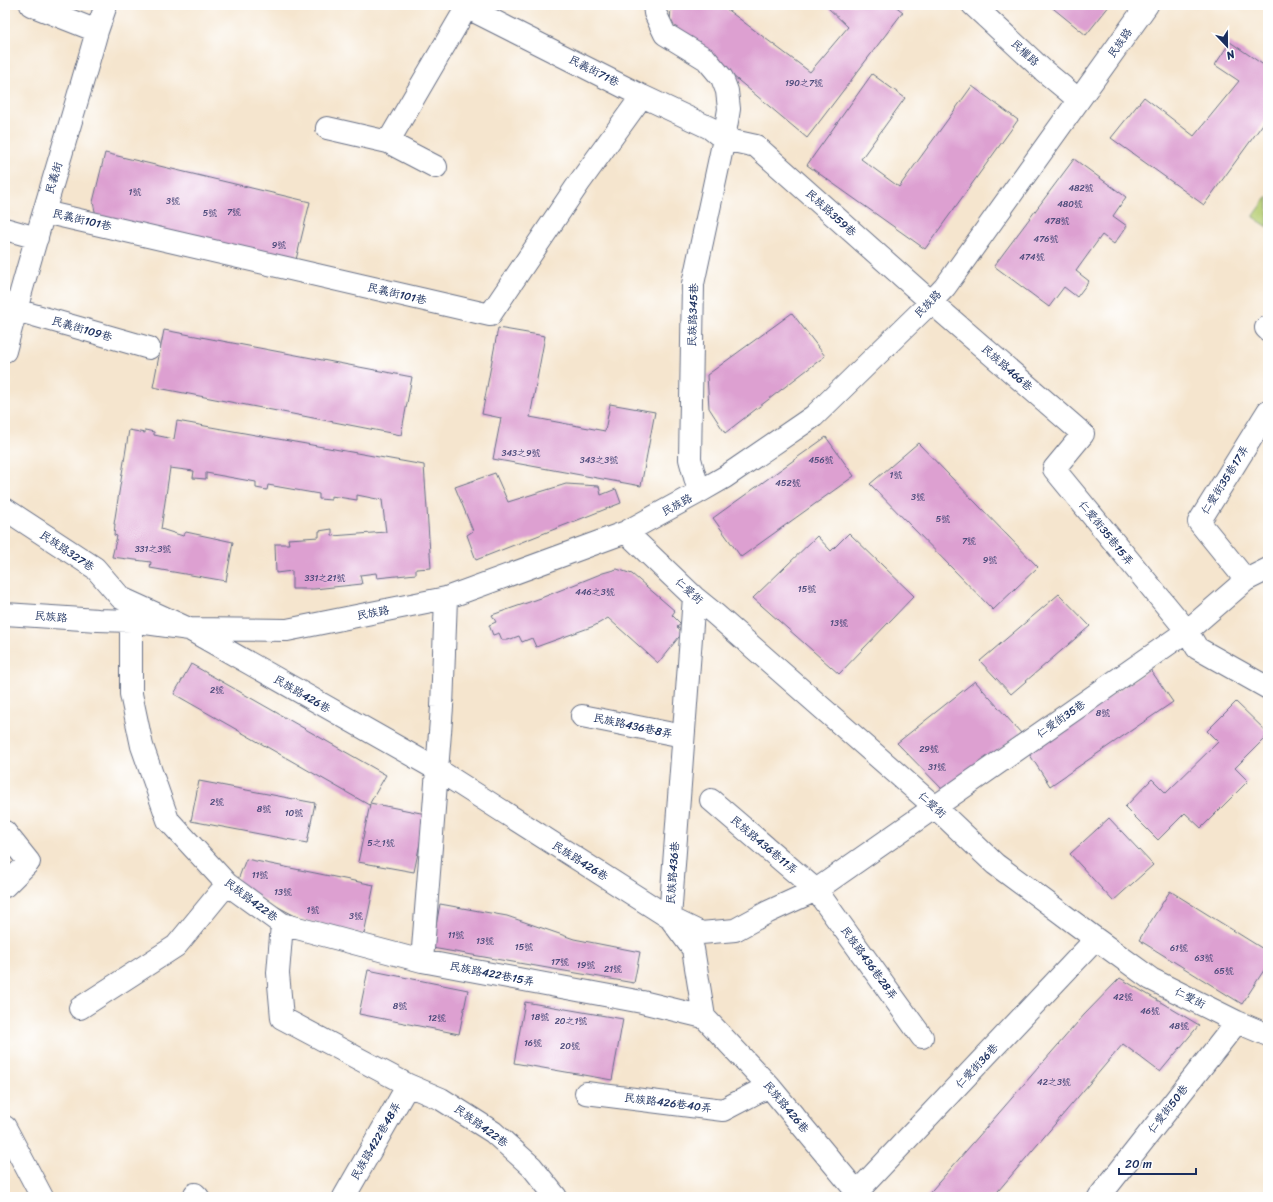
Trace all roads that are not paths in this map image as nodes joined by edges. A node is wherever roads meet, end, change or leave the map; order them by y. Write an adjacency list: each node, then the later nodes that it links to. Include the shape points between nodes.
1 (31, 5): 7 (street)
2 (106, 5): 7 (street, 民義街)
3 (654, 5): 11 (street, 民族路345巷, via 665,34 706,59 722,78 729,109)
4 (973, 5): 9 (street, 民權路)
5 (1147, 5): 9 (street, 民族路)
6 (466, 6): 8 (street, 民義街71巷); 12 (street)
7 (97, 31): 14 (street, 民義街)
8 (642, 96): 11 (street, 民義街71巷, via 710,128); 14 (street, 民義街101巷, via 579,182 490,316)
9 (1078, 100): 17 (street, 民族路)
10 (326, 128): 12 (street)
11 (724, 139): 17 (street, 民族路359巷, via 756,146); 23 (street, 民族路345巷, via 693,284 690,459)
12 (388, 142): 13 (street)
13 (436, 167)
14 (44, 212): 16 (street, 民義街)
15 (5, 229): 16 (street)
16 (37, 238): 18 (street, 民義街)
17 (931, 302): 22 (street, 民族路466巷); 23 (street, 民族路, via 814,416)
18 (16, 310): 19 (street, 民義街109巷); 20 (street, 民義街)
19 (149, 348)
20 (5, 351)
21 (1268, 411): 27 (street, 仁愛街35巷17弄, via 1200,522)
22 (1083, 434): 33 (street, 仁愛街35巷15弄, via 1054,469)
23 (700, 492): 25 (street, 民族路)
24 (5, 509): 32 (street, 民族路327巷, via 94,568 121,598)
25 (626, 532): 28 (street, 仁愛街); 29 (street, 民族路)
26 (1268, 569): 27 (street)
27 (1246, 580): 33 (street)
28 (694, 597): 36 (street, 民族路436巷); 39 (street, 仁愛街)
29 (446, 598): 32 (street, 民族路, via 287,630); 37 (street)
30 (5, 614): 31 (street, 民族路)
31 (131, 621): 32 (street, 民族路); 41 (street, 民族路422巷, via 131,694 142,746 168,820)
32 (189, 630): 37 (street, 民族路426巷)
33 (1187, 631): 34 (street, via 1197,648); 39 (street, 仁愛街35巷)
34 (1268, 688)
35 (582, 716): 36 (street, 民族路436巷8弄)
36 (683, 736): 44 (street, 民族路436巷)
37 (438, 770): 44 (street, 民族路426巷); 47 (street)
38 (711, 800): 43 (street, 民族路436巷11弄)
39 (935, 807): 43 (street, 民族路436巷); 46 (street, 仁愛街, via 995,864)
40 (5, 832): 42 (street, via 29,862)
41 (227, 884): 45 (street, 民族路422巷); 48 (street, via 176,946)
42 (5, 886)
43 (816, 890): 44 (street, 民族路436巷, via 735,930 701,933); 52 (street, 民族路436巷28弄)
44 (670, 918): 49 (street, 民族路426巷, via 693,949)
45 (282, 924): 47 (street, 民族路422巷15弄); 53 (street, 民族路422巷, via 278,973 282,1018)
46 (1096, 939): 50 (street, 仁愛街, via 1151,979); 57 (street, 仁愛街36巷)
47 (422, 961): 49 (street, 民族路422巷15弄, via 642,1002)
48 (80, 1008)
49 (704, 1017): 54 (street, 民族路426巷)
50 (1237, 1022): 51 (street, 仁愛街); 61 (street, 仁愛街50巷)
51 (1268, 1035)
52 (922, 1037)
53 (408, 1085): 59 (street, 民族路422巷48弄); 60 (street, 民族路422巷, via 442,1098 493,1132 532,1167)
54 (769, 1086): 55 (street, 民族路426巷40弄, via 723,1110); 57 (street, 民族路426巷)
55 (586, 1093)
56 (5, 1127): 58 (street)
57 (859, 1195)
58 (42, 1197)
59 (344, 1197)
60 (556, 1197)
61 (1100, 1197)

